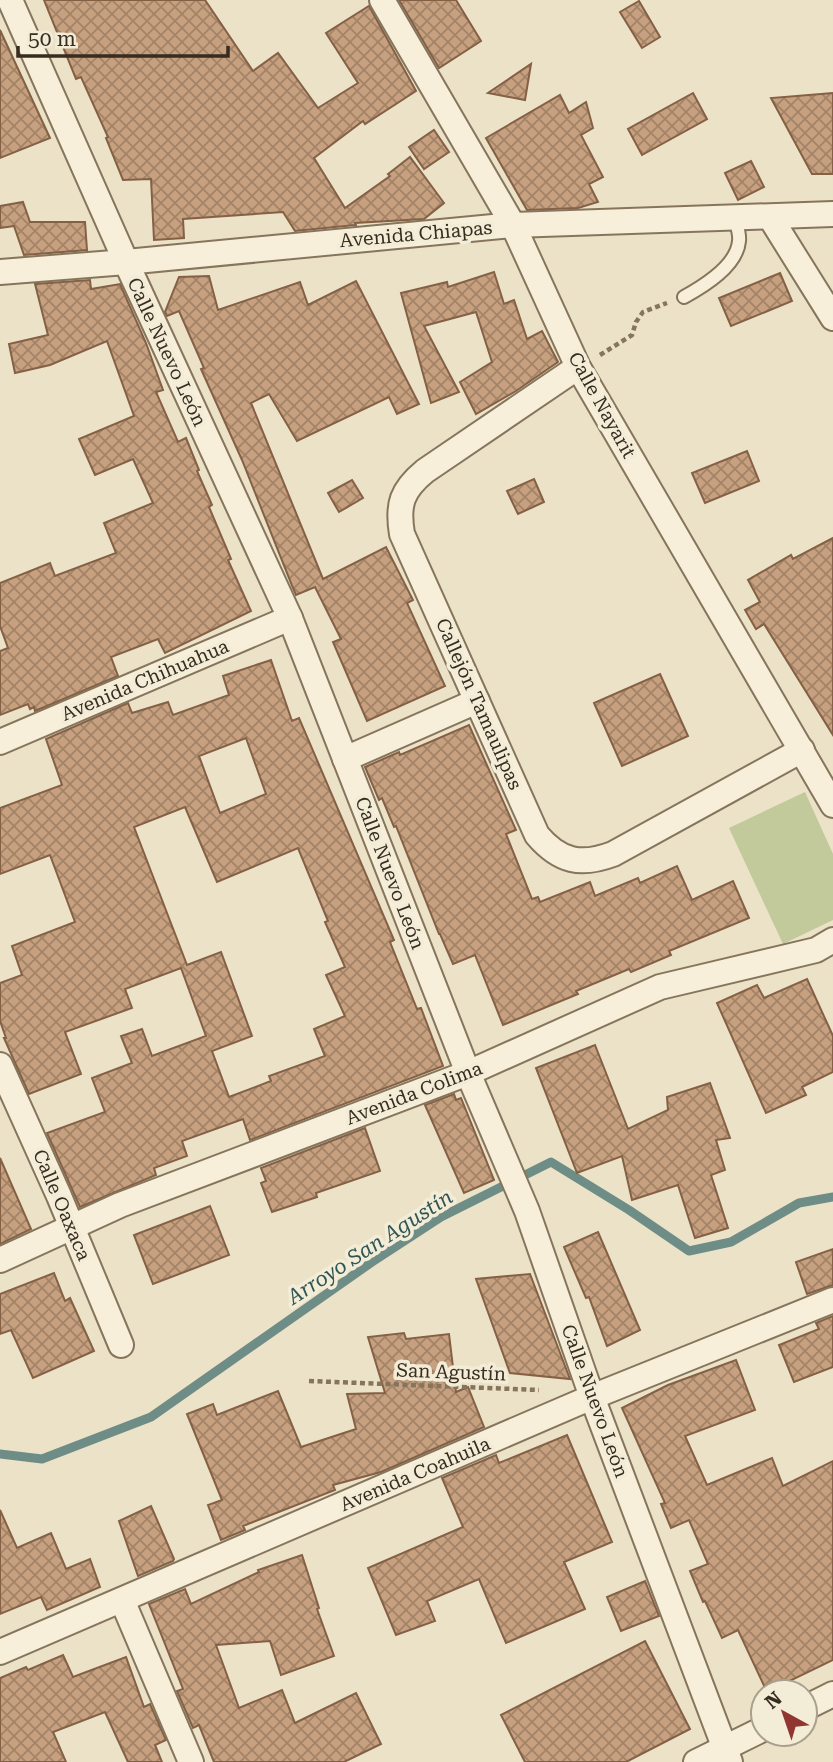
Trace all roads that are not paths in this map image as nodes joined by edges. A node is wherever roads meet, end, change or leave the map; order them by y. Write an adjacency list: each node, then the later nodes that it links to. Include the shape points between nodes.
1 (10, 0): 7 (street, Calle Nuevo León)
2 (382, 0): 6 (street, Calle Nayarit)
3 (833, 214): 4 (street, Avenida Chiapas)
4 (770, 217): 5 (street, Avenida Chiapas); 10 (street)
5 (735, 219): 6 (street, Avenida Chiapas); 9 (lane, via 740,239 732,259)
6 (513, 225): 7 (street, Avenida Chiapas); 11 (street, Calle Nayarit)
7 (125, 262): 8 (street, Avenida Chiapas); 12 (street, Calle Nuevo León)
8 (0, 272)
9 (684, 297)
10 (833, 318)
11 (578, 367): 13 (street, Callejón Tamaulipas, via 425,471 402,498 402,534); 15 (street, Calle Nayarit)
12 (290, 618): 14 (street, Avenida Chihuahua); 16 (street, Calle Nuevo León)
13 (477, 701): 15 (street, Callejón Tamaulipas, via 537,835 548,848 580,861 613,853); 16 (street)
14 (0, 742)
15 (802, 750): 17 (street, Calle Nayarit)
16 (345, 759): 20 (street, Calle Nuevo León)
17 (833, 805)
18 (833, 940): 20 (street, Avenida Colima, via 816,950 660,987)
19 (0, 1065): 21 (street, Calle Oaxaca)
20 (468, 1073): 21 (street, Avenida Colima); 25 (street, Calle Nuevo León, via 527,1211)
21 (72, 1226): 22 (street, Avenida Colima); 24 (street, Calle Oaxaca)
22 (0, 1260)
23 (833, 1300): 25 (street, Avenida Coahuila)
24 (121, 1345)
25 (592, 1397): 26 (street, Avenida Coahuila); 29 (street, Calle Nuevo León)
26 (122, 1600): 27 (street, Avenida Coahuila); 30 (street)
27 (0, 1652)
28 (749, 1739): 29 (street)
29 (727, 1755): 31 (street)
30 (191, 1762)
31 (696, 1762)

